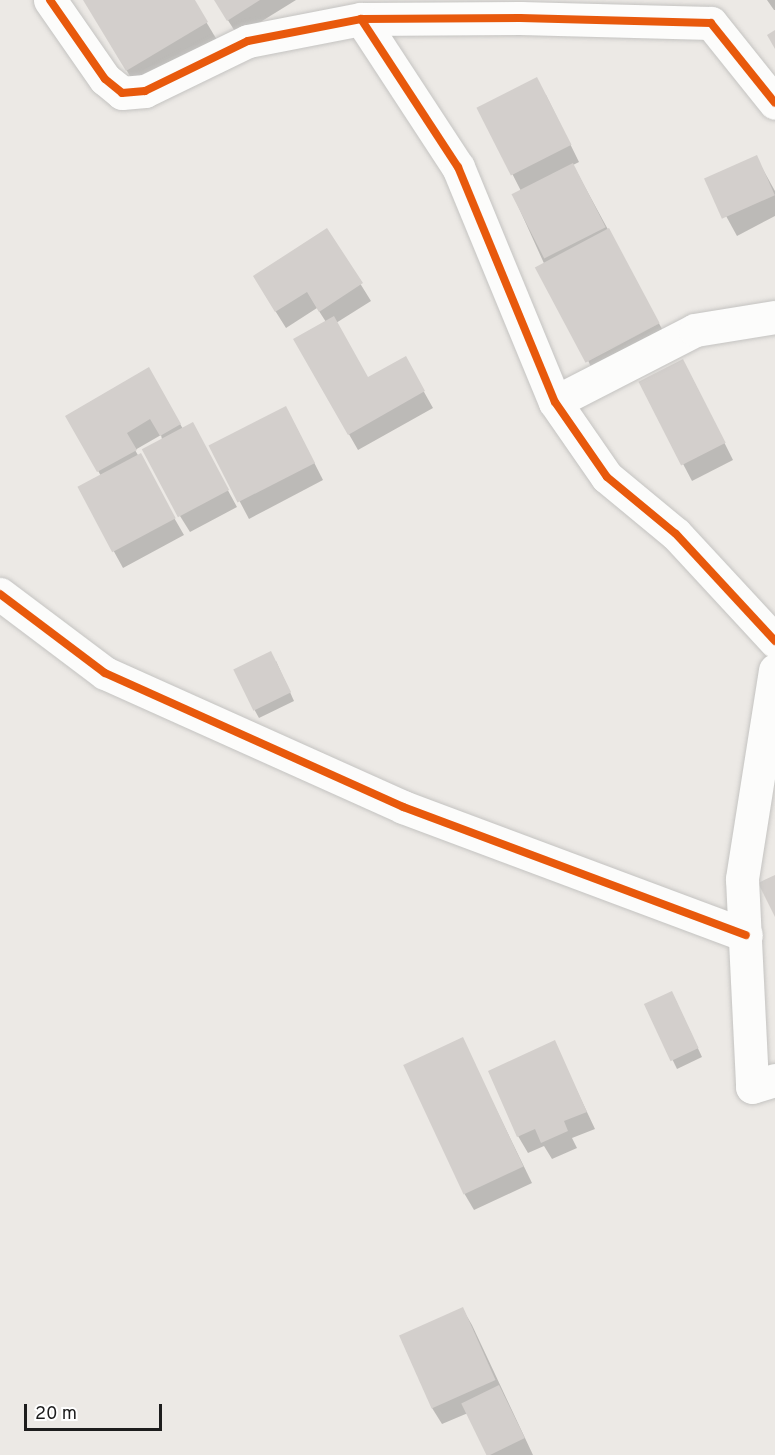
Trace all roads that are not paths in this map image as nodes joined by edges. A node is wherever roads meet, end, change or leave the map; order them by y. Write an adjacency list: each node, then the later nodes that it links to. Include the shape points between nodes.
1 (50, 0): 3 (street, via 105,79 122,93 145,91 248,41)
2 (704, 12): 3 (street); 4 (street)
3 (361, 19): 6 (street, via 458,167)
4 (775, 103)
5 (775, 316): 6 (street, via 695,330)
6 (555, 402): 8 (street, via 608,477 676,534)
7 (0, 594): 10 (street, via 105,673 413,811)
8 (775, 641)
9 (775, 670): 10 (street, via 742,879)
10 (746, 935): 11 (street, via 752,1087)
11 (775, 1080)

